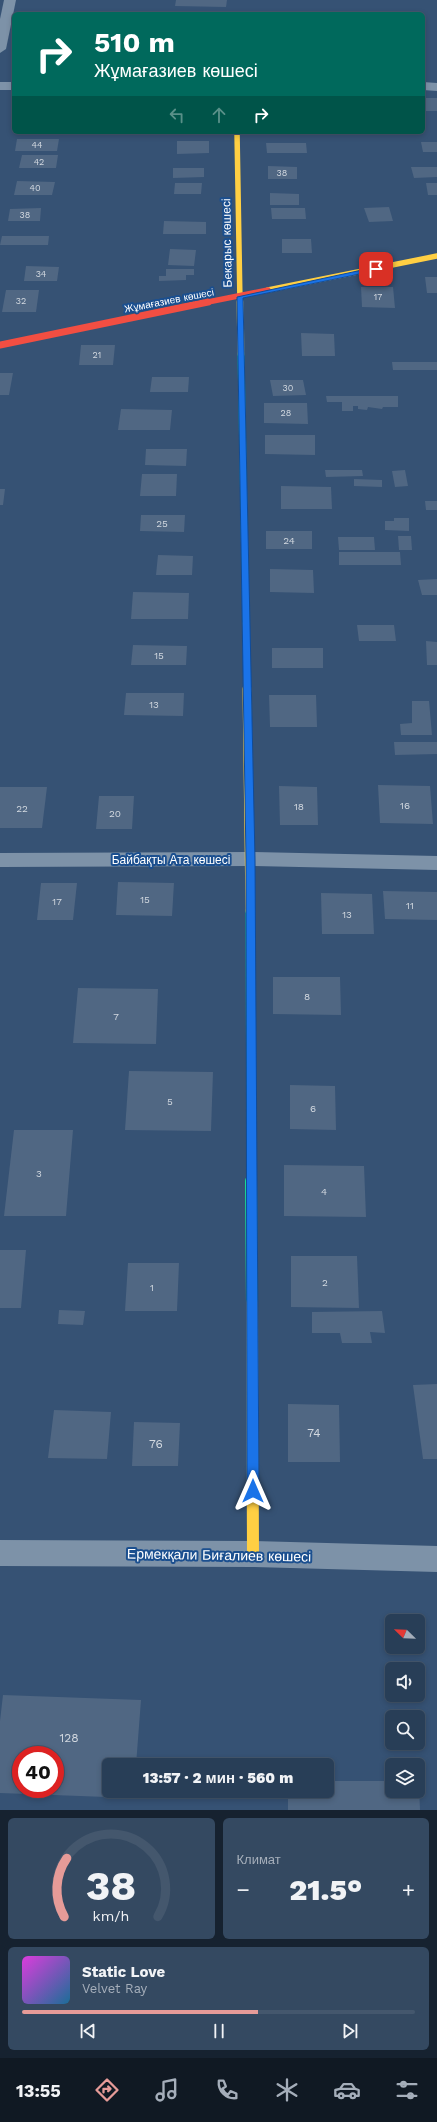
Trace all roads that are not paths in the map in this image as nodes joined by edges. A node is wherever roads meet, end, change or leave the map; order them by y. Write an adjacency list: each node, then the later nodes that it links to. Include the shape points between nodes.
1 (6, 7): 2 (street)
2 (0, 49)
3 (0, 86): 4 (street)
4 (12, 86)
5 (425, 86): 6 (street)
6 (437, 87)
7 (237, 134): 9 (street, Бекарыс көшесі)
8 (437, 256): 9 (street, Жұмағазиев көшесі)
9 (240, 297): 10 (street, Жұмағазиев көшесі); 11 (street, Бекарыс көшесі)
10 (0, 345)
11 (250, 859): 12 (street, Байбақты Ата көшесі); 13 (street, Байбақты Ата көшесі); 15 (street, Бекарыс көшесі)
12 (0, 860)
13 (437, 863)
14 (0, 1552): 15 (street, Ермекқали Биғалиев көшесі)
15 (253, 1554): 16 (street, Ермекқали Биғалиев көшесі)
16 (437, 1559)

